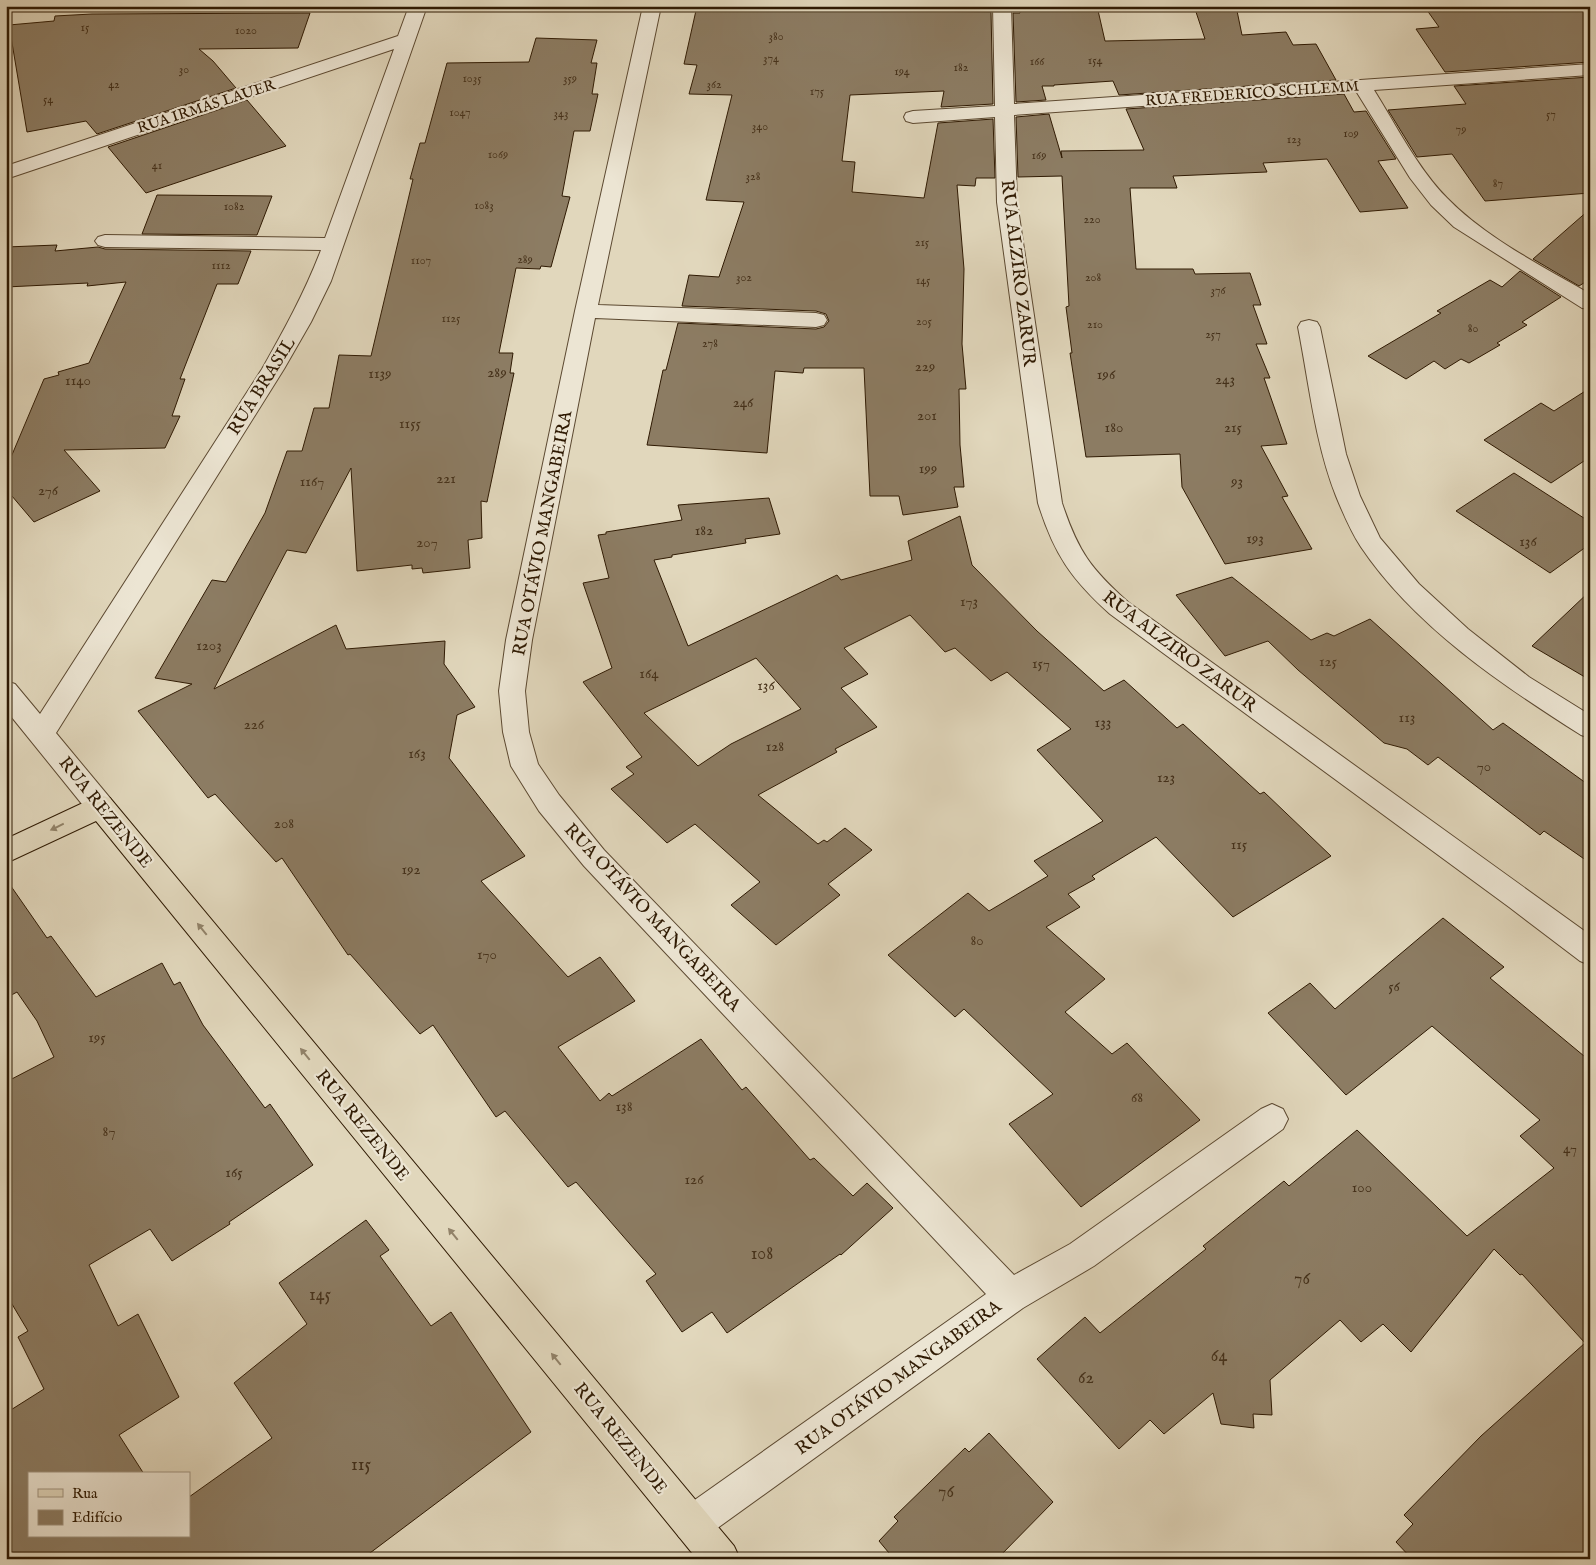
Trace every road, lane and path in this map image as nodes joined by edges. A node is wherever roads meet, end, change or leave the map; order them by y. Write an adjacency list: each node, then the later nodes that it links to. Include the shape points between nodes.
1 (418, 6): 4 (street, RUA BRASIL)
2 (652, 6): 13 (street, RUA OTÁVIO MANGABEIRA)
3 (1002, 6): 7 (street, RUA ALZIRO ZARUR)
4 (406, 40): 9 (street, RUA IRMÃS LAUER); 11 (street, RUA BRASIL)
5 (1590, 69): 6 (street, RUA FREDERICO SCHLEMM)
6 (1362, 85): 7 (street, RUA FREDERICO SCHLEMM); 12 (street, via 1417,174 1461,223)
7 (1005, 110): 8 (street, RUA FREDERICO SCHLEMM); 21 (street, RUA ALZIRO ZARUR, via 1007,202 1048,493 1060,535 1072,559 1091,583 1119,608)
8 (914, 117)
9 (6, 173)
10 (105, 241): 11 (street)
11 (333, 244): 18 (street, RUA BRASIL, via 320,281 273,369)
12 (1590, 303)
13 (586, 311): 14 (street); 23 (street, RUA OTÁVIO MANGABEIRA, via 521,630 512,692 516,732 525,766 549,803 594,858)
14 (816, 320)
15 (1309, 327): 17 (street, via 1334,454 1348,496 1370,542 1410,590 1459,636 1520,684)
16 (6, 691): 18 (street, RUA REZENDE)
17 (1590, 728)
18 (41, 734): 19 (street, RUA REZENDE)
19 (100, 806): 20 (main road, one-way to 20); 24 (main road, RUA REZENDE, one-way to 19)
20 (6, 852)
21 (1590, 952)
22 (1272, 1119): 23 (street, via 1082,1256)
23 (1010, 1296): 24 (street, RUA OTÁVIO MANGABEIRA)
24 (692, 1524): 25 (main road, RUA REZENDE)
25 (720, 1559)

